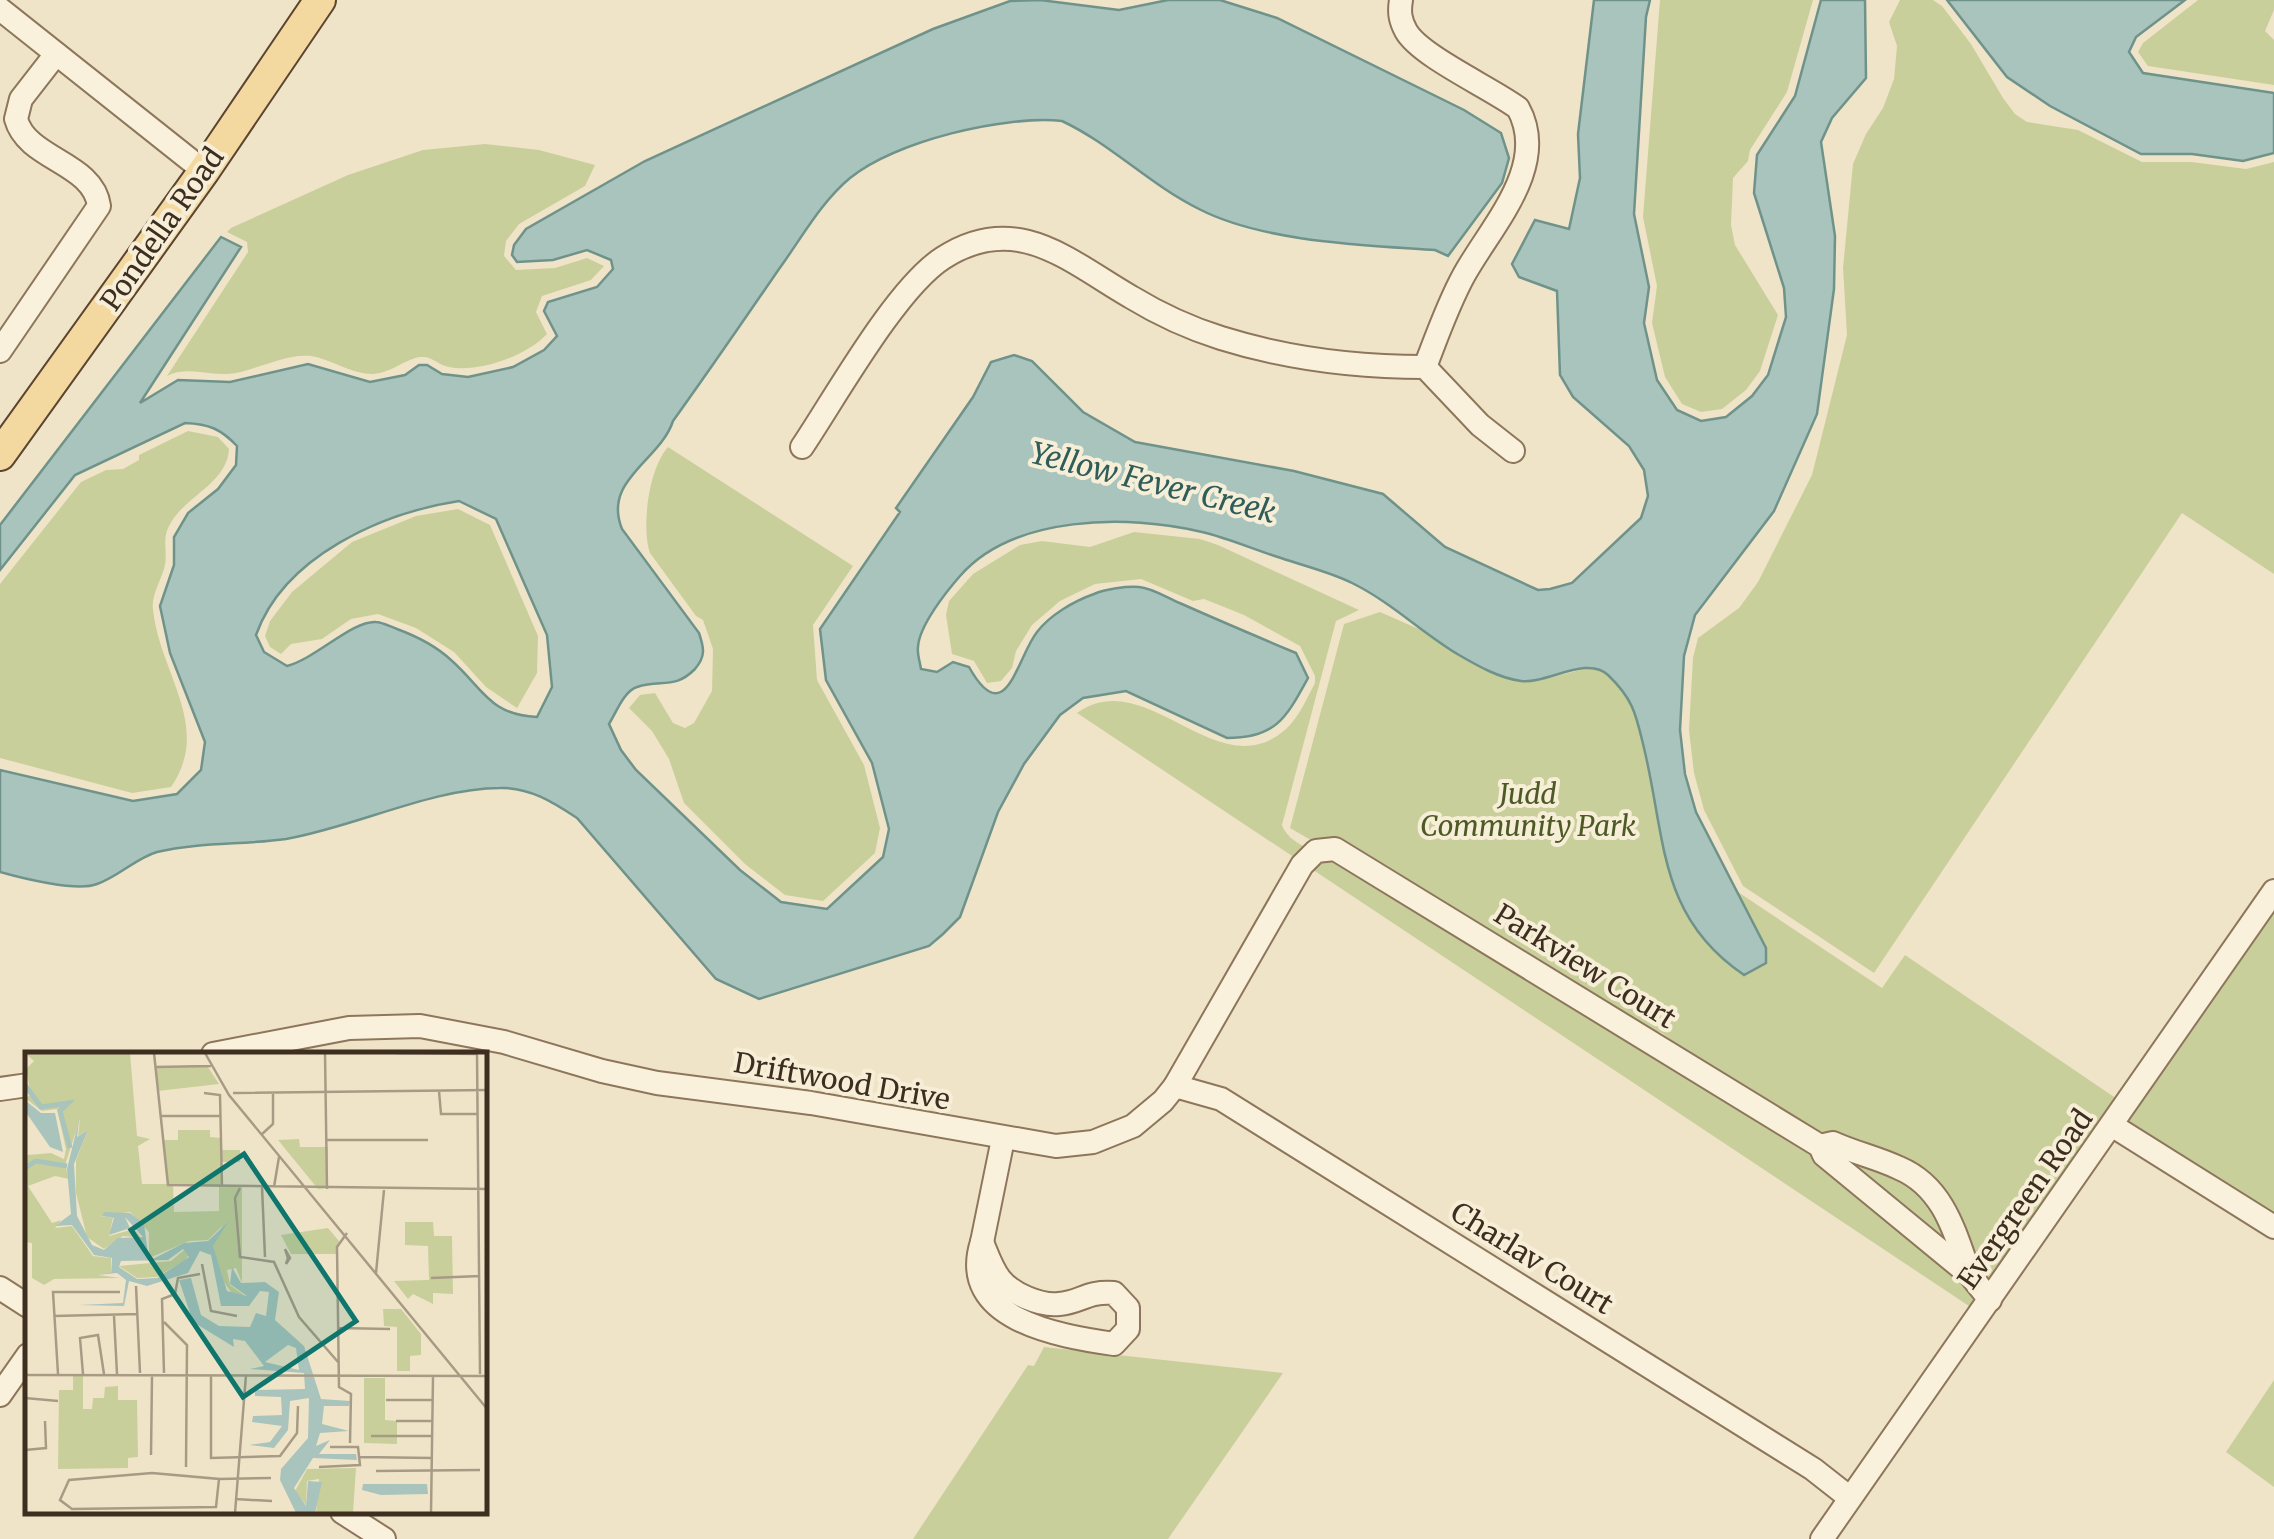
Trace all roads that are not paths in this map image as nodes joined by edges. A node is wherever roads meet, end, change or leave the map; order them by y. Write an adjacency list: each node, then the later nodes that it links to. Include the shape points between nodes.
1 (320, 0): 5 (main road, Pondella Road)
2 (1401, 0): 7 (street, via 1407,34 1518,108 1528,138 1517,185 1464,276)
3 (0, 9): 4 (street)
4 (56, 54): 5 (street); 6 (street, via 22,99 16,119 26,137 94,187 99,206)
5 (204, 171): 10 (main road, Pondella Road)
6 (0, 352)
7 (1424, 367): 8 (street, via 1246,346 1168,317 1048,248 984,242 943,258 912,286); 9 (street)
8 (802, 447)
9 (1513, 452)
10 (0, 456)
11 (1316, 851): 15 (street, Driftwood Drive, via 1288,887); 19 (street, Parkview Court, via 1335,848 1353,858)
12 (2274, 891): 17 (street, Evergreen Road)
13 (223, 1052): 18 (street, Driftwood Drive, via 350,1028 420,1026 657,1083)
14 (25, 1085): 16 (street)
15 (1175, 1086): 18 (street, Driftwood Drive, via 1148,1114 1110,1137 1074,1146); 30 (street, Charlav Court, via 1221,1099)
16 (0, 1089)
17 (2113, 1126): 20 (street); 24 (street, Evergreen Road)
18 (1003, 1139): 21 (street)
19 (1820, 1146): 22 (street, Parkview Court); 22 (street, Parkview Court, via 1833,1143 1914,1176 1950,1218)
20 (2274, 1227)
21 (982, 1242): 26 (street, via 1000,1279); 27 (street, via 976,1274 983,1291 1013,1317)
22 (1970, 1275): 24 (street, Parkview Court)
23 (0, 1288): 25 (street)
24 (1990, 1300): 30 (street, Evergreen Road)
25 (25, 1304)
26 (1050, 1304): 27 (street); 27 (street, via 1114,1293 1128,1308 1128,1329 1114,1344)
27 (1047, 1328)
28 (25, 1359): 29 (street)
29 (0, 1395)
30 (1850, 1498): 33 (street, Evergreen Road)
31 (345, 1514): 32 (street)
32 (384, 1539)
33 (1822, 1539)

